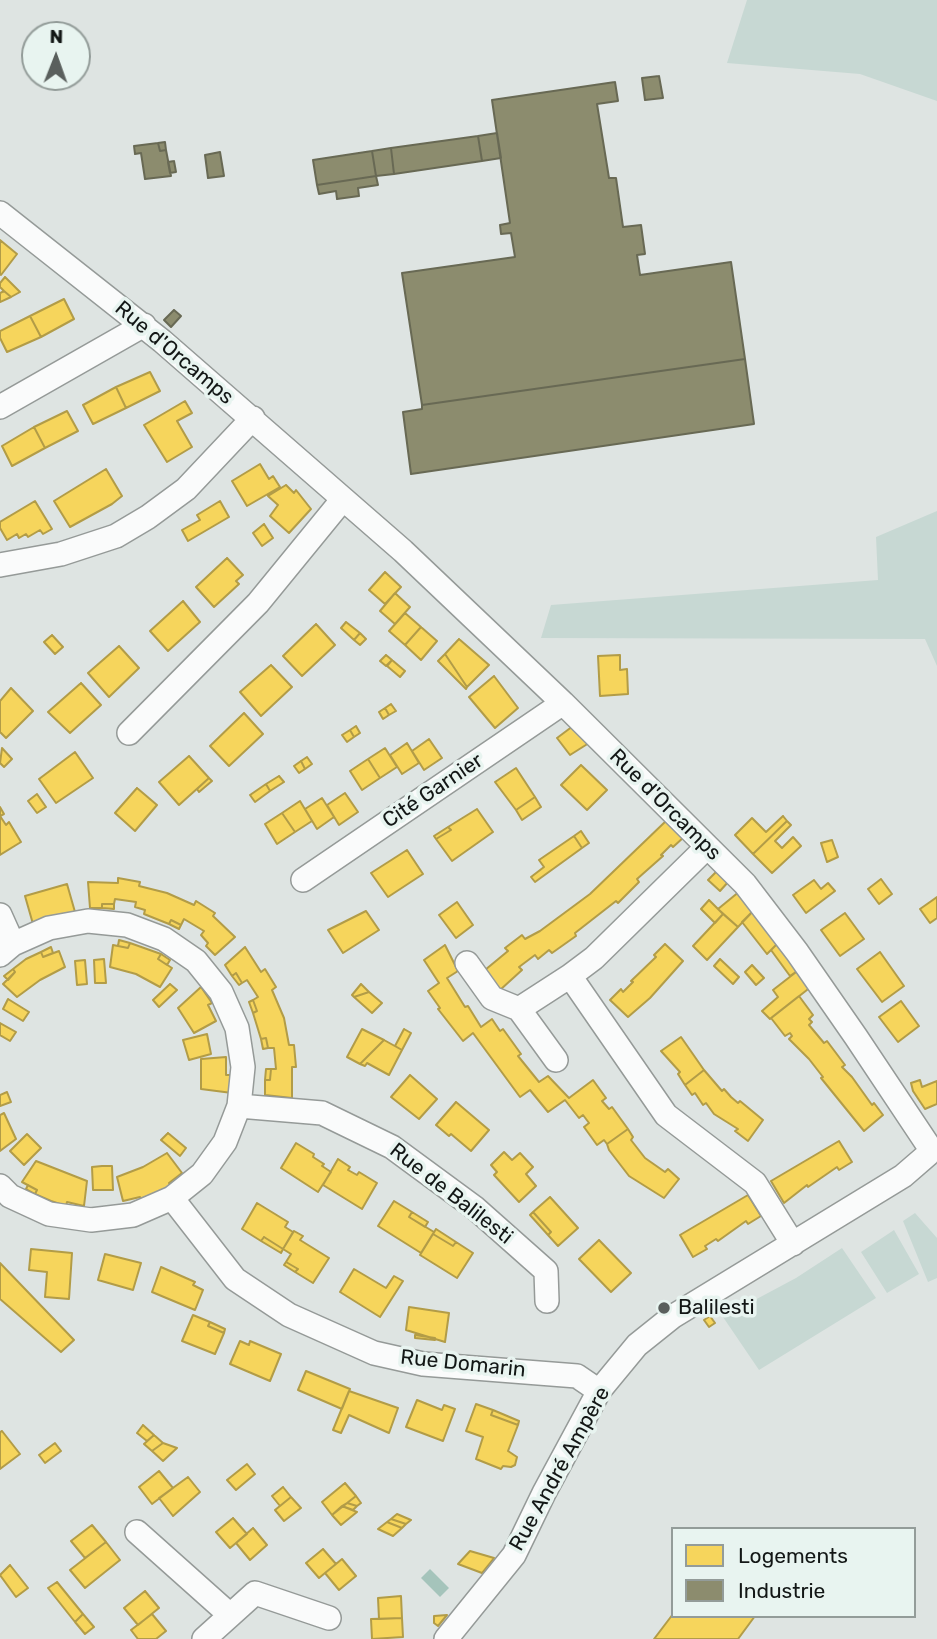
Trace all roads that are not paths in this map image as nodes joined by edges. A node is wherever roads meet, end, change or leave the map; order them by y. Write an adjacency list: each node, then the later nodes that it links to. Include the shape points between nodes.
1 (0, 213): 2 (street, Rue d'Orcamps)
2 (144, 326): 3 (street); 4 (street, Rue d'Orcamps)
3 (0, 407)
4 (253, 418): 5 (street, Rue d'Orcamps); 6 (street, via 186,489 116,536 61,554)
5 (343, 499): 7 (street, Rue d'Orcamps); 8 (street, via 258,603)
6 (0, 565)
7 (563, 703): 9 (street, Rue d'Orcamps); 10 (street, Cité Garnier)
8 (129, 733)
9 (707, 847): 14 (street); 18 (street, Rue d'Orcamps, via 745,884 797,952)
10 (303, 880)
11 (0, 915): 12 (street)
12 (6, 950): 17 (street, via 49,928 88,921 127,925 164,939 196,961 221,992 237,1028 243,1067)
13 (467, 963): 15 (street, via 492,998)
14 (570, 976): 15 (street); 21 (street, via 666,1115 755,1183)
15 (519, 1009): 16 (street)
16 (556, 1060)
17 (239, 1106): 20 (street, via 225,1142 202,1174); 22 (street, Rue de Balilesti, via 323,1113 392,1147 475,1208 546,1271)
18 (934, 1151): 21 (street, Rue André Ampère, via 903,1176)
19 (0, 1186): 20 (street, via 10,1196 49,1214 91,1220 133,1215)
20 (172, 1198): 23 (street, Rue Domarin, via 235,1279 289,1315 374,1353 423,1364 577,1376)
21 (793, 1244): 23 (street, Rue André Ampère, via 672,1317 637,1345)
22 (547, 1301)
23 (599, 1391): 28 (street, Rue André Ampère, via 514,1555)
24 (137, 1532): 25 (street)
25 (230, 1615): 26 (street, via 255,1593); 27 (street)
26 (329, 1618)
27 (204, 1639)
28 (446, 1639)

